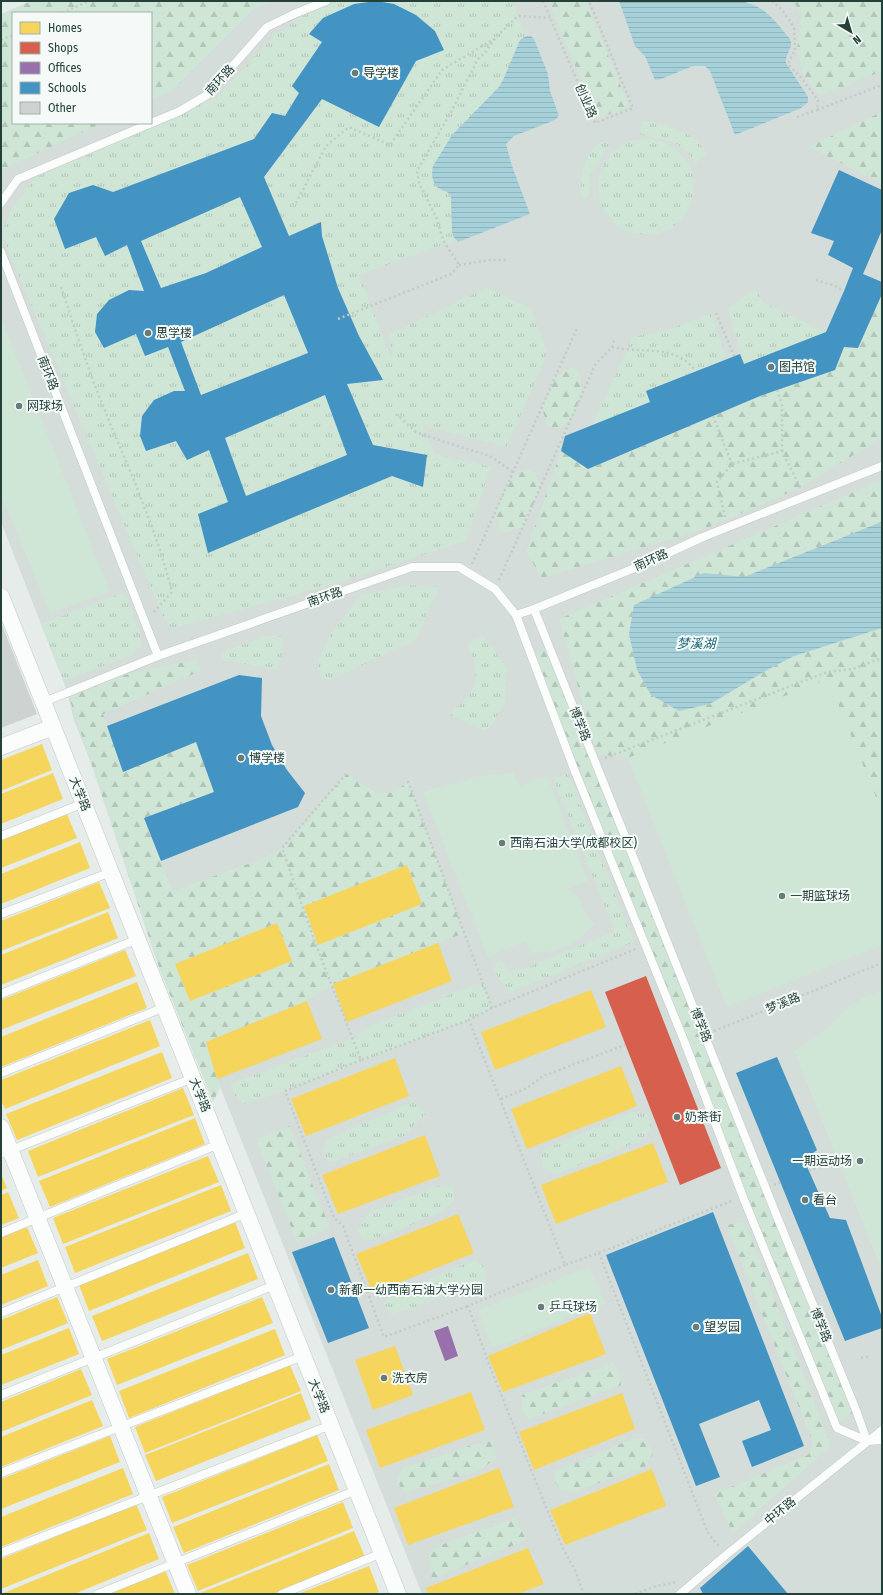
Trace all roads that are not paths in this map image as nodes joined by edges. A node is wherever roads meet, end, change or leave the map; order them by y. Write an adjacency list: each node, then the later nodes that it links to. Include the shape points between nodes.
1 (326, 1): 2 (lane, 南环路, via 267,27 207,95 180,111)
2 (152, 123)
3 (149, 124): 4 (lane, 南环路, via 18,179)
4 (1, 203)
5 (1, 252): 10 (lane, 南环路)
6 (882, 466): 8 (lane, 南环路, via 727,527)
7 (2, 602): 11 (street, 大学路)
8 (534, 609): 9 (lane, 南环路); 39 (lane, 博学路)
9 (516, 615): 10 (lane, 南环路, via 495,589 459,567 412,567); 39 (lane, 博学路, via 574,769 685,1042 743,1197 838,1428)
10 (158, 656): 11 (lane)
11 (44, 702): 12 (street, 大学路)
12 (53, 727): 13 (street); 14 (street, 大学路)
13 (1, 747)
14 (84, 803): 15 (lane); 16 (street, 大学路)
15 (1, 836)
16 (111, 872): 17 (lane); 18 (street, 大学路)
17 (1, 914)
18 (138, 939): 19 (lane); 20 (street, 大学路)
19 (1, 994)
20 (165, 1007): 21 (lane); 22 (street, 大学路)
21 (1, 1073)
22 (193, 1078): 24 (street, 大学路); 25 (lane)
23 (1, 1128): 25 (street)
24 (219, 1144): 26 (street, 大学路); 27 (lane)
25 (6, 1152): 27 (street)
26 (247, 1213): 29 (street, 大学路); 30 (lane)
27 (37, 1218): 28 (lane); 30 (street)
28 (1, 1233)
29 (276, 1285): 32 (street, 大学路); 33 (lane)
30 (65, 1287): 31 (lane); 33 (street)
31 (1, 1313)
32 (304, 1356): 35 (street, 大学路); 36 (lane)
33 (93, 1358): 34 (lane); 36 (street)
34 (1, 1395)
35 (331, 1425): 41 (street, 大学路); 42 (lane)
36 (121, 1426): 40 (lane); 42 (street)
37 (882, 1430): 39 (lane, 中环路)
38 (882, 1440): 39 (lane)
39 (867, 1441): 50 (lane, 中环路)
40 (1, 1473)
41 (357, 1490): 44 (street, 大学路); 45 (lane)
42 (148, 1496): 43 (lane); 45 (street)
43 (1, 1553)
44 (382, 1553): 48 (lane); 49 (street, 大学路)
45 (175, 1563): 46 (lane); 47 (street)
46 (98, 1594)
47 (188, 1594)
48 (282, 1594)
49 (398, 1594)
50 (680, 1594)

